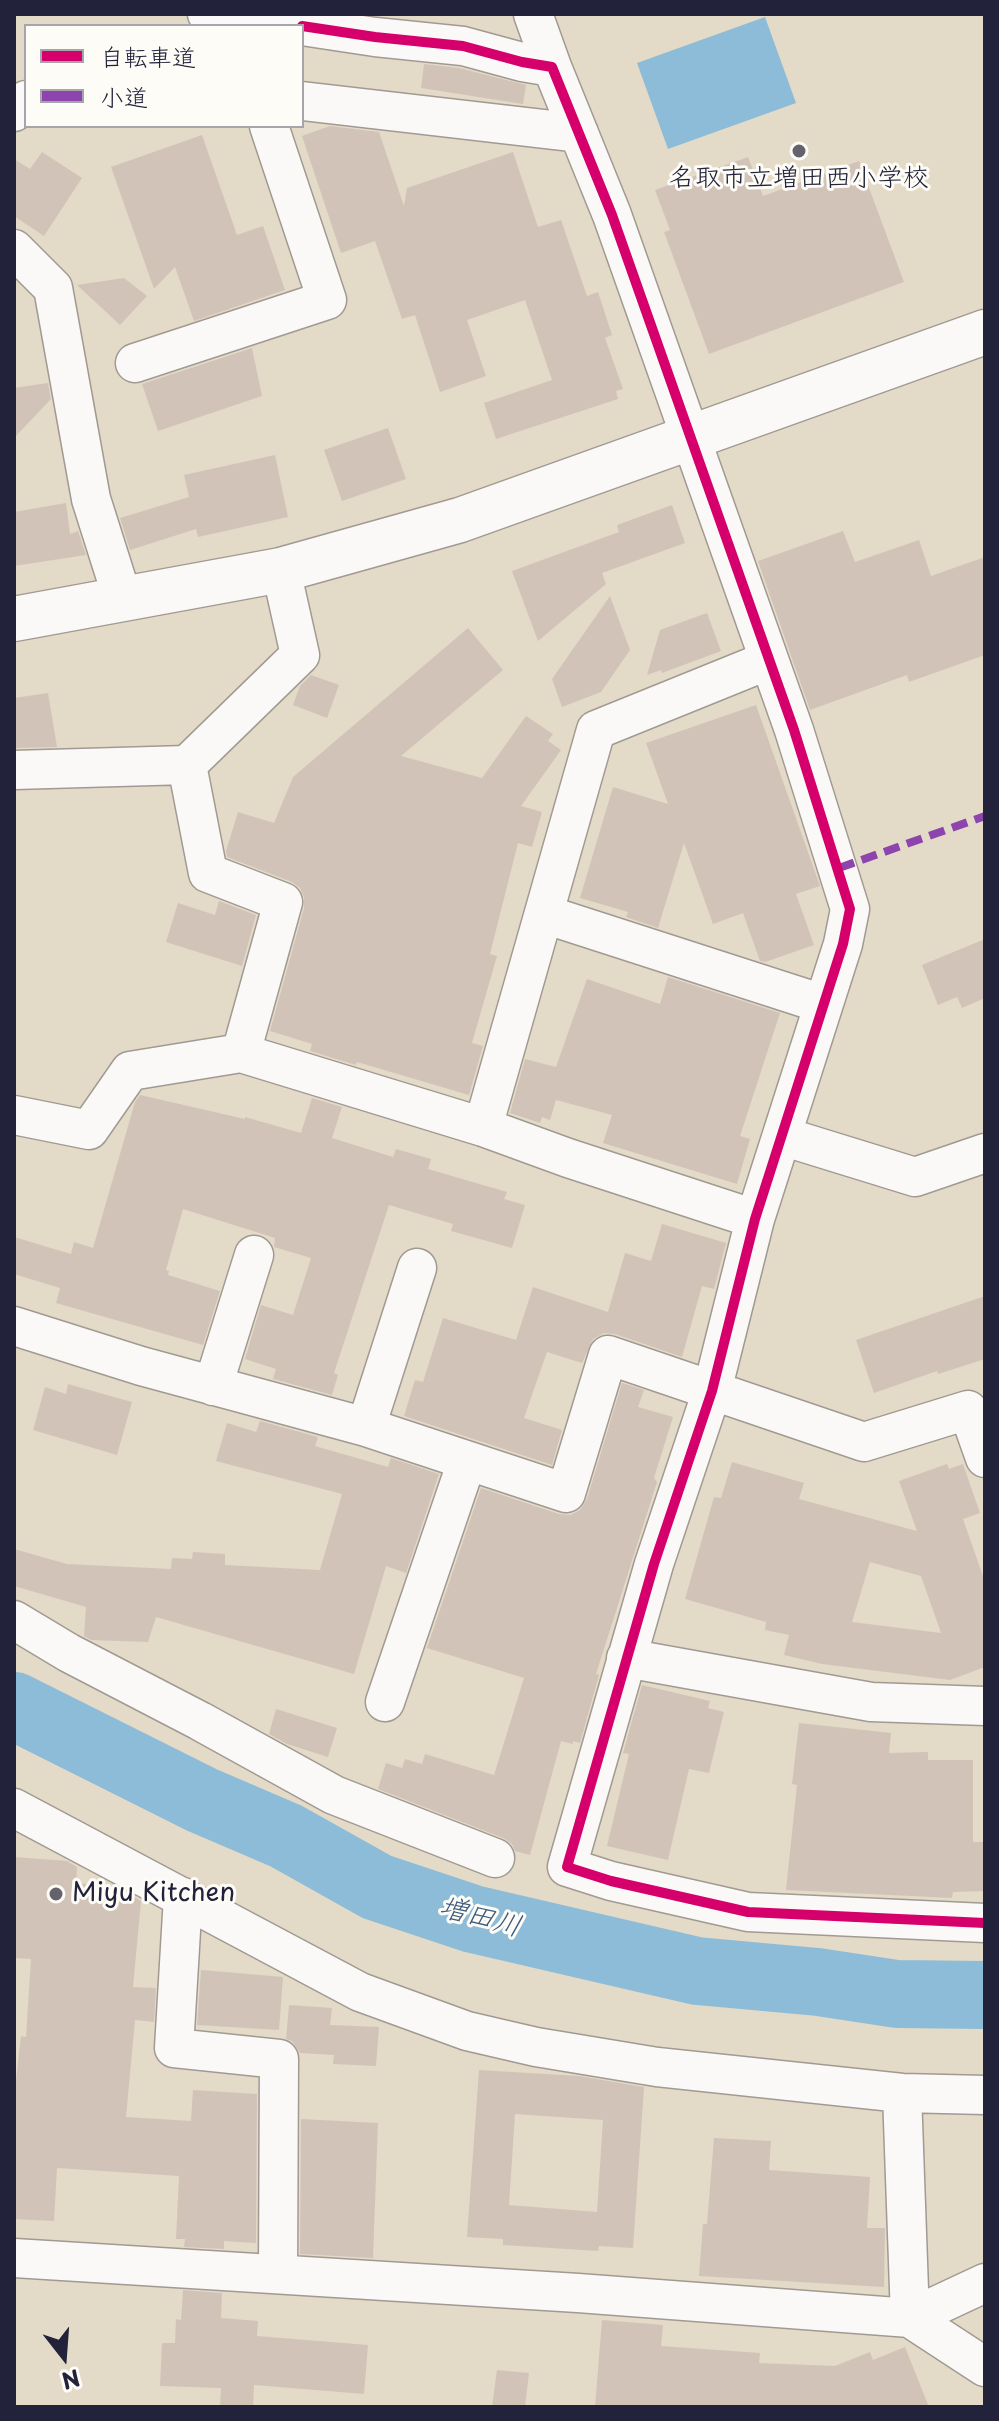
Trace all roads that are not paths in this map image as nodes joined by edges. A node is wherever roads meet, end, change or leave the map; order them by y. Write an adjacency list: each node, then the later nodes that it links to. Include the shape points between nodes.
1 (207, 14): 3 (street)
2 (533, 14): 5 (street)
3 (285, 24)
4 (304, 26): 5 (street, via 463,46)
5 (552, 67): 8 (street)
6 (304, 101): 8 (street)
7 (270, 128): 11 (street, via 327,300)
8 (579, 133): 12 (street)
9 (14, 249): 14 (street, via 53,288 91,499)
10 (985, 332): 12 (street)
11 (135, 363)
12 (690, 440): 13 (street, via 460,520); 16 (street)
13 (281, 570): 14 (street); 17 (street, via 300,655)
14 (123, 600): 15 (street)
15 (14, 619)
16 (769, 660): 19 (street, via 596,730); 20 (street, via 850,909)
17 (187, 765): 18 (street); 21 (street, via 208,873 283,902)
18 (14, 770)
19 (544, 914): 20 (street); 23 (street)
20 (823, 1004): 24 (street)
21 (241, 1053): 22 (street, via 130,1071 89,1130); 23 (street)
22 (14, 1115)
23 (483, 1127): 26 (street)
24 (782, 1136): 25 (street, via 915,1177); 26 (street)
25 (985, 1153)
26 (755, 1219): 31 (street)
27 (254, 1255): 30 (street)
28 (417, 1268): 32 (street)
29 (14, 1326): 30 (street)
30 (213, 1386): 32 (street)
31 (712, 1391): 33 (street, via 864,1442 968,1410); 34 (street, via 608,1355 566,1493); 36 (street)
32 (366, 1427): 34 (street)
33 (985, 1458)
34 (467, 1461): 37 (street)
35 (14, 1620): 40 (street, via 334,1795)
36 (626, 1658): 38 (street, via 871,1702); 42 (street, via 567,1867 748,1912)
37 (385, 1702)
38 (985, 1706)
39 (14, 1808): 41 (street)
40 (495, 1858)
41 (183, 1897): 43 (street, via 360,1992 467,2031 657,2067); 46 (street, via 174,2048 279,2059)
42 (985, 1923)
43 (902, 2093): 44 (street); 48 (street)
44 (985, 2095)
45 (14, 2258): 46 (street)
46 (278, 2274): 48 (street)
47 (985, 2283): 48 (street)
48 (910, 2318): 49 (street)
49 (985, 2367)

